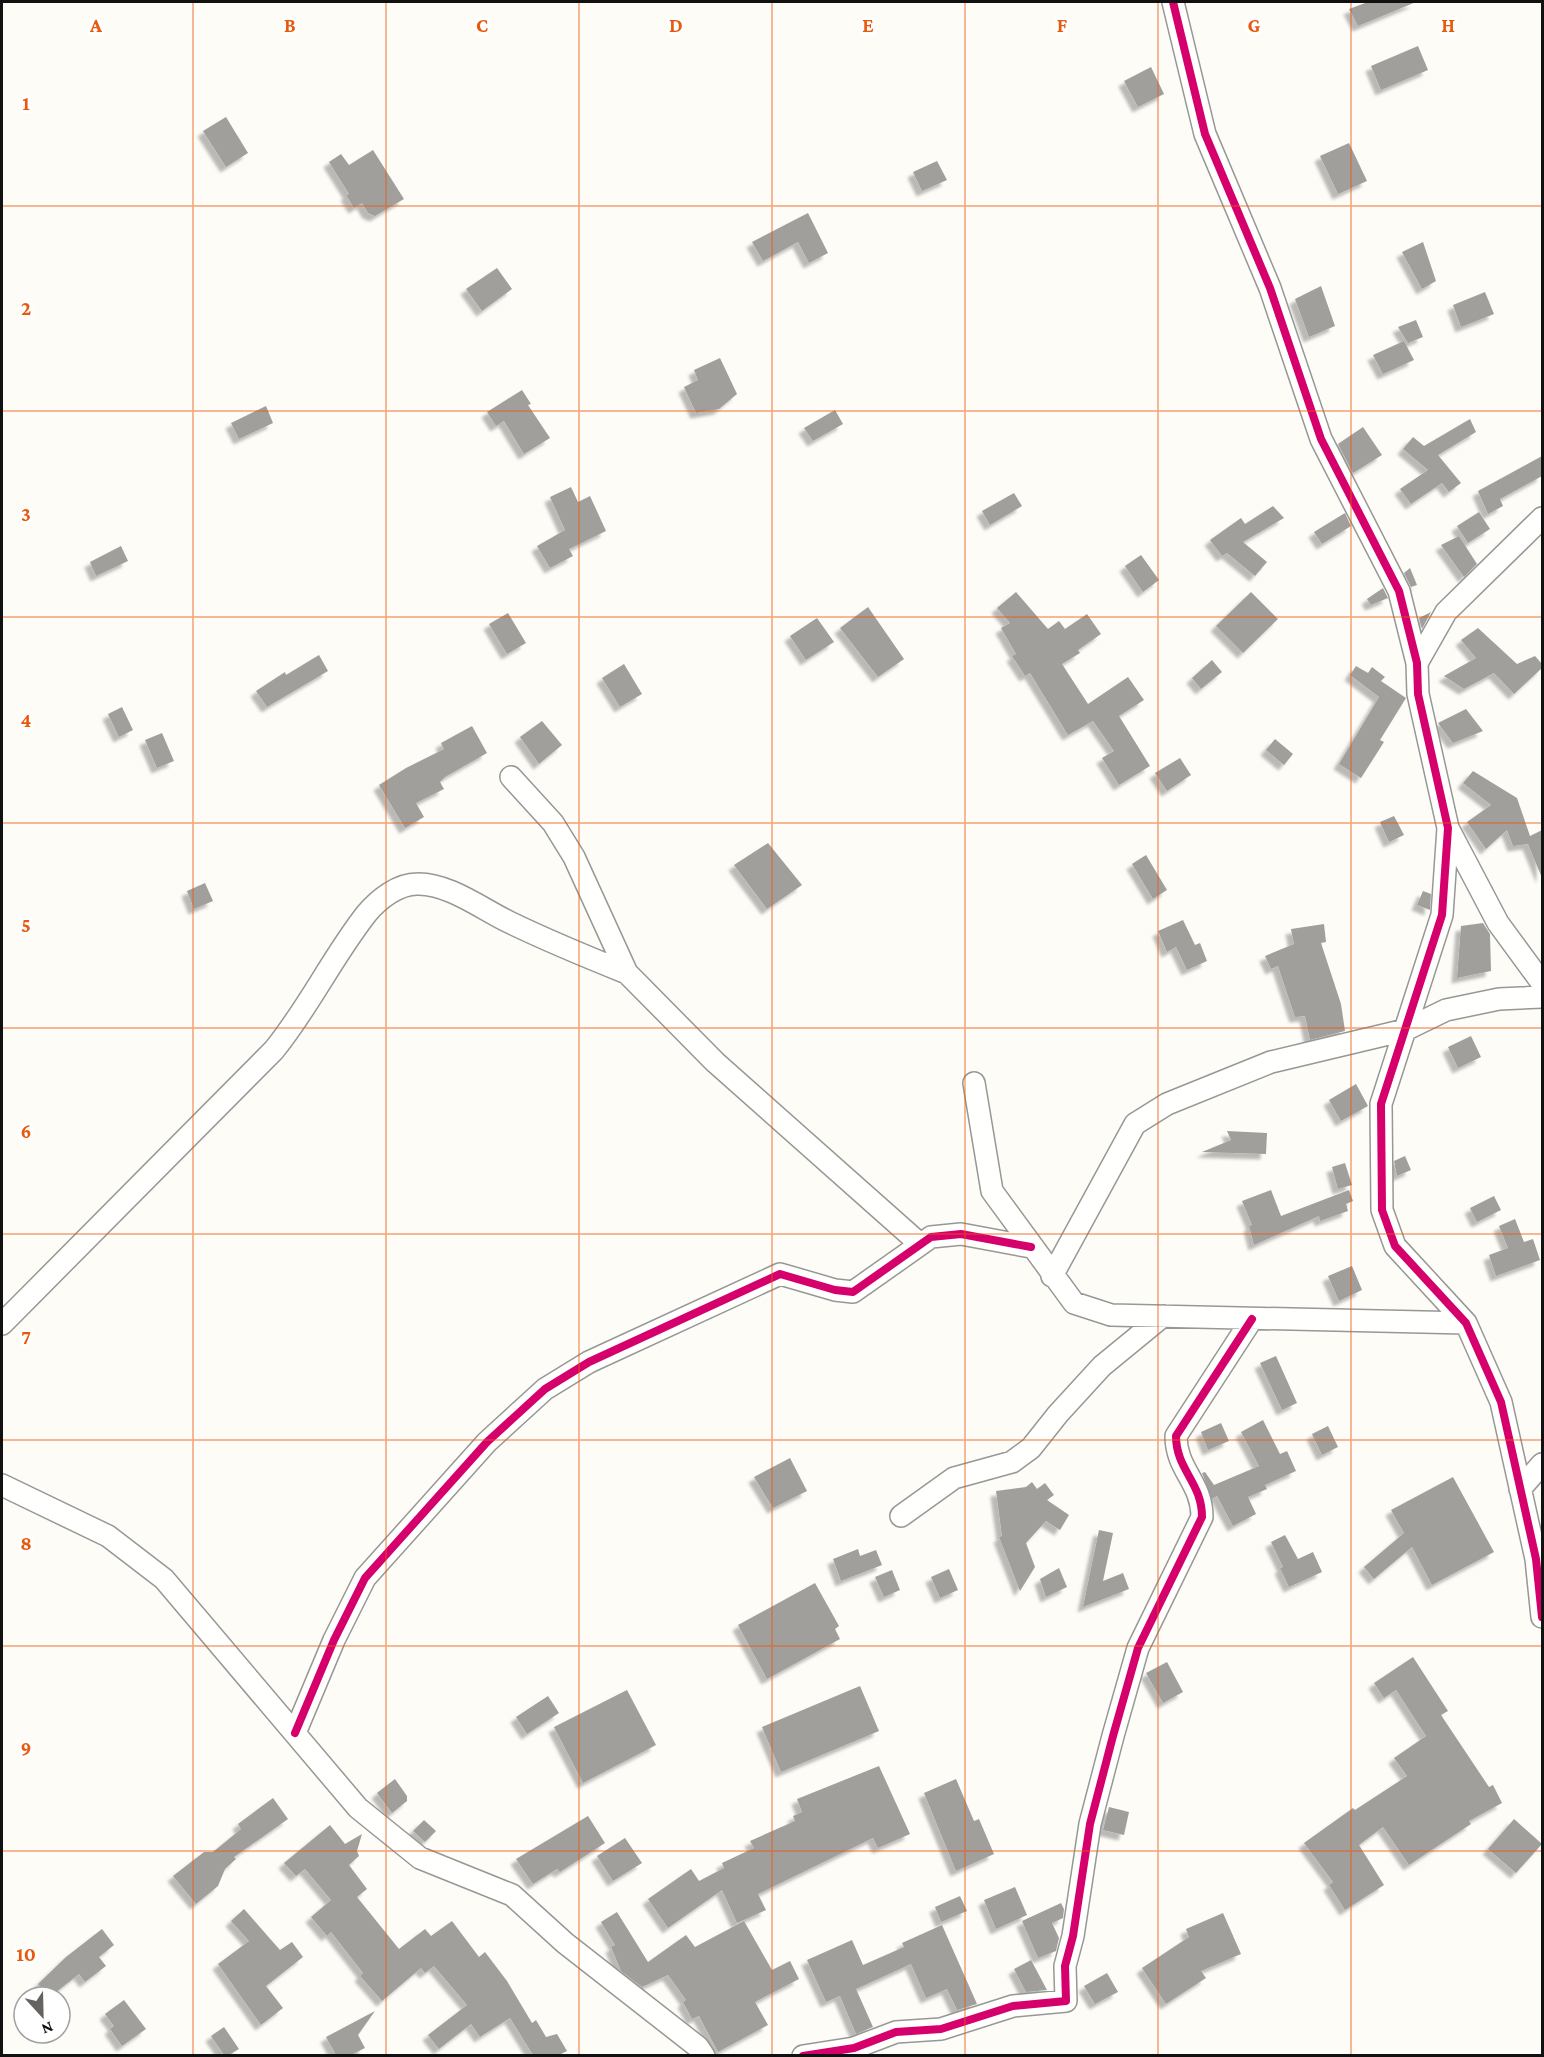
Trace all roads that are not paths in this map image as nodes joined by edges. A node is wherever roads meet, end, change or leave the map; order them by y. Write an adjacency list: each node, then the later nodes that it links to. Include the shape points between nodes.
1 (1173, 2): 3 (street, via 1205,135 1270,288 1321,439 1399,591)
2 (1542, 518): 3 (street, via 1446,612)
3 (1417, 663): 5 (street, via 1418,693)
4 (511, 777): 6 (street, via 553,823 574,857)
5 (1448, 828): 7 (street, via 1498,923); 9 (street, via 1442,915)
6 (627, 973): 11 (street, via 715,1062); 17 (street, via 565,949 448,892 417,884 402,886 368,913 297,1022 274,1050)
7 (1542, 983)
8 (1542, 997): 9 (street, via 1472,1003 1446,1010)
9 (1405, 1030): 13 (street, via 1271,1062 1167,1104 1135,1124); 16 (street, via 1381,1104 1382,1210 1395,1246)
10 (974, 1083): 12 (street, via 992,1191)
11 (920, 1244): 12 (street, via 931,1237 961,1234); 23 (street, via 853,1292 780,1274 589,1362 545,1389 487,1442 365,1578)
12 (1032, 1247): 13 (street)
13 (1052, 1276): 14 (street, via 1074,1303 1112,1315)
14 (1163, 1316): 15 (street); 21 (street, via 1102,1366 1031,1448 1012,1462 954,1478)
15 (1252, 1319): 16 (street); 25 (street, via 1176,1436 1176,1452 1202,1500 1202,1517 1138,1648 1113,1736 1090,1824 1065,1966 1066,2001 1013,2006 941,2029 896,2032 854,2048)
16 (1466, 1323): 20 (street, via 1501,1402)
17 (2, 1324)
18 (1542, 1464): 20 (street)
19 (2, 1485): 23 (street, via 108,1536 164,1579)
20 (1520, 1489): 22 (street, via 1536,1559)
21 (901, 1516)
22 (1542, 1617)
23 (295, 1733): 24 (street, via 358,1808 420,1858 512,1895)
24 (704, 2055)
25 (803, 2055)

